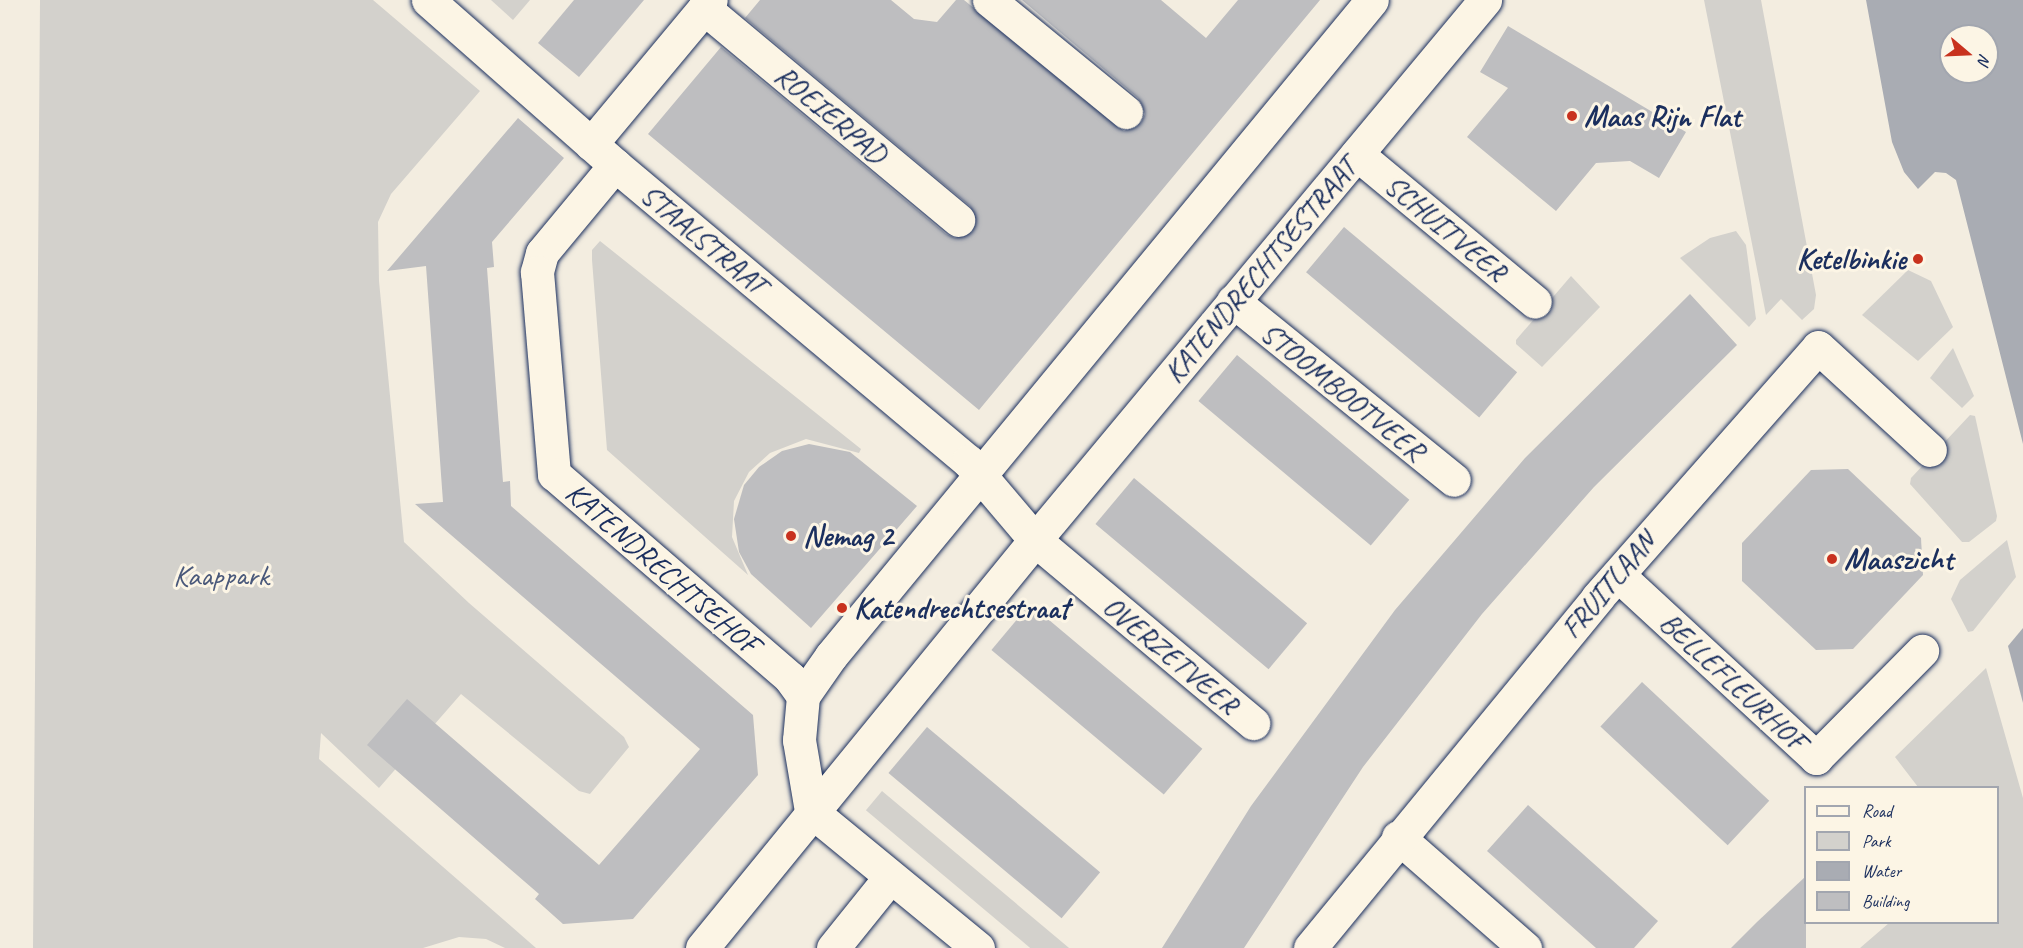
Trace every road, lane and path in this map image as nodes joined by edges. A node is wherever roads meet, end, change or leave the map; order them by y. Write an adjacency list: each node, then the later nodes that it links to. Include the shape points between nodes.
1 (428, 0): 7 (street, STAALSTRAAT)
2 (989, 0): 6 (street)
3 (1372, 0): 14 (street)
4 (1485, 0): 8 (street, KATENDRECHTSESTRAAT)
5 (708, 4): 7 (street); 10 (street, ROEIERPAD)
6 (1126, 112)
7 (591, 144): 9 (street, STAALSTRAAT)
8 (1357, 154): 11 (street, KATENDRECHTSESTRAAT); 12 (street, SCHUITVEER)
9 (615, 165): 14 (street, STAALSTRAAT); 19 (street, KATENDRECHTSEHOF, via 542,253 537,273 554,474 790,678)
10 (958, 220)
11 (1233, 302): 15 (street, STOOMBOOTVEER); 16 (street, KATENDRECHTSESTRAAT)
12 (1535, 302)
13 (1930, 450): 17 (street, FRUITLAAN, via 1818,347 1698,479)
14 (983, 474): 16 (street); 19 (street, via 838,647)
15 (1454, 480)
16 (1035, 540): 20 (street, OVERZETVEER); 22 (street, KATENDRECHTSESTRAAT)
17 (1618, 575): 18 (street, BELLEFLEURHOF, via 1816,758); 24 (street, FRUITLAAN)
18 (1922, 651)
19 (803, 696): 21 (street)
20 (1253, 723)
21 (799, 740): 22 (street, via 807,756 825,764); 23 (street)
22 (855, 759): 23 (street, KATENDRECHTSESTRAAT)
23 (811, 811): 25 (street); 26 (street, KATENDRECHTSESTRAAT)
24 (1398, 837): 29 (street, FRUITLAAN); 30 (street)
25 (890, 877): 27 (street); 28 (street)
26 (702, 948)
27 (833, 948)
28 (978, 948)
29 (1310, 948)
30 (1526, 948)

